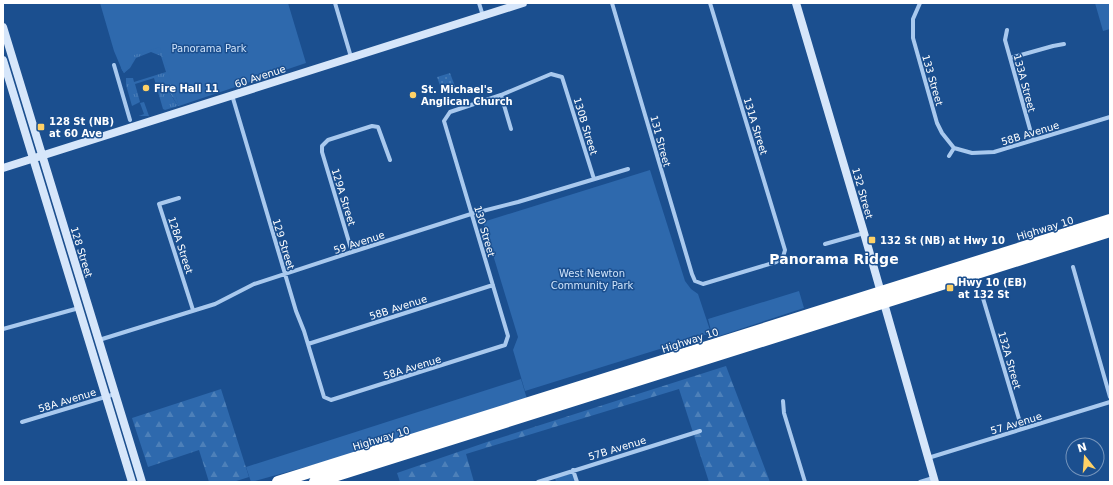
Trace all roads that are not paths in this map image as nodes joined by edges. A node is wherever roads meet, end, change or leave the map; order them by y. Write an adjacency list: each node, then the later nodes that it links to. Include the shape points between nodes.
1 (335, 3): 12 (street)
2 (479, 3): 8 (street)
3 (523, 3): 8 (main road, 60 Avenue)
4 (612, 3): 37 (street, 131 Street, via 692,274 697,283 707,284 742,274 776,262)
5 (710, 3): 37 (street, 131A Street, via 782,240)
6 (796, 3): 34 (main road, 132 Street)
7 (920, 3): 22 (street, 133 Street, via 912,24 914,44 937,124)
8 (483, 16): 12 (main road, 60 Avenue)
9 (3, 27): 23 (main road, 128 Street)
10 (1007, 30): 13 (street, 133A Street, via 1004,40)
11 (1064, 44): 13 (street)
12 (350, 57): 16 (main road, 60 Avenue)
13 (1010, 58): 21 (street, 133A Street)
14 (3, 60): 25 (main road, 128 Street)
15 (114, 65): 19 (street)
16 (232, 95): 23 (main road, 60 Avenue); 39 (street, 129 Street)
17 (501, 95): 20 (street); 29 (street, 130B Street, via 551,74 562,77); 31 (street, 130 Street, via 450,112 444,121)
18 (1110, 117): 21 (street, 58B Avenue)
19 (130, 120)
20 (511, 129)
21 (1033, 140): 22 (street, 58B Avenue, via 988,153 972,153)
22 (954, 148): 24 (street)
23 (42, 156): 25 (main road, 60 Avenue); 46 (main road, 128 Street)
24 (949, 156)
25 (33, 159): 27 (main road, 60 Avenue); 43 (main road, 128 Street)
26 (390, 160): 36 (street, 129A Street, via 378,127 372,126 328,140 322,146)
27 (3, 168)
28 (628, 169): 29 (street, 59 Avenue)
29 (594, 179): 31 (street, 59 Avenue)
30 (179, 198): 44 (street, 128A Street, via 159,204)
31 (471, 214): 36 (street, 59 Avenue); 40 (street, 130 Street)
32 (1110, 220): 42 (highway, Highway 10)
33 (1110, 230): 42 (highway, Highway 10)
34 (864, 233): 35 (street); 42 (main road, 132 Street)
35 (825, 244)
36 (352, 252): 39 (street, 59 Avenue)
37 (784, 255)
38 (1073, 267): 52 (street)
39 (285, 274): 44 (street, 59 Avenue, via 254,284 226,300); 47 (street, 129 Street)
40 (493, 285): 47 (street, 58B Avenue); 48 (street, 130 Street, via 508,336)
41 (982, 295): 56 (street, 132A Street)
42 (882, 296): 58 (main road, 132 Street); 63 (highway, Highway 10); 64 (highway, Highway 10)
43 (79, 308): 45 (street); 50 (main road, 128 Street)
44 (193, 310): 46 (street, 59 Avenue)
45 (3, 329)
46 (98, 340): 49 (main road, 128 Street)
47 (308, 344): 51 (street, 129 Street)
48 (505, 345): 51 (street, 58A Avenue, via 331,400)
49 (116, 394): 50 (street, 58A Avenue); 62 (main road, 128 Street)
50 (106, 397): 55 (street, 58A Avenue); 61 (main road, 128 Street)
51 (324, 397)
52 (1110, 397)
53 (783, 401): 67 (street, via 784,413)
54 (1110, 402): 56 (street, 57 Avenue)
55 (22, 422)
56 (1022, 429): 58 (street, 57 Avenue)
57 (700, 431): 59 (street, 57B Avenue)
58 (928, 458): 60 (main road, 132 Street)
59 (573, 470): 65 (street, 57B Avenue); 66 (street)
60 (934, 480): 68 (street)
61 (132, 482)
62 (142, 482)
63 (278, 482)
64 (315, 482)
65 (538, 482)
66 (577, 482)
67 (805, 482)
68 (920, 482)

